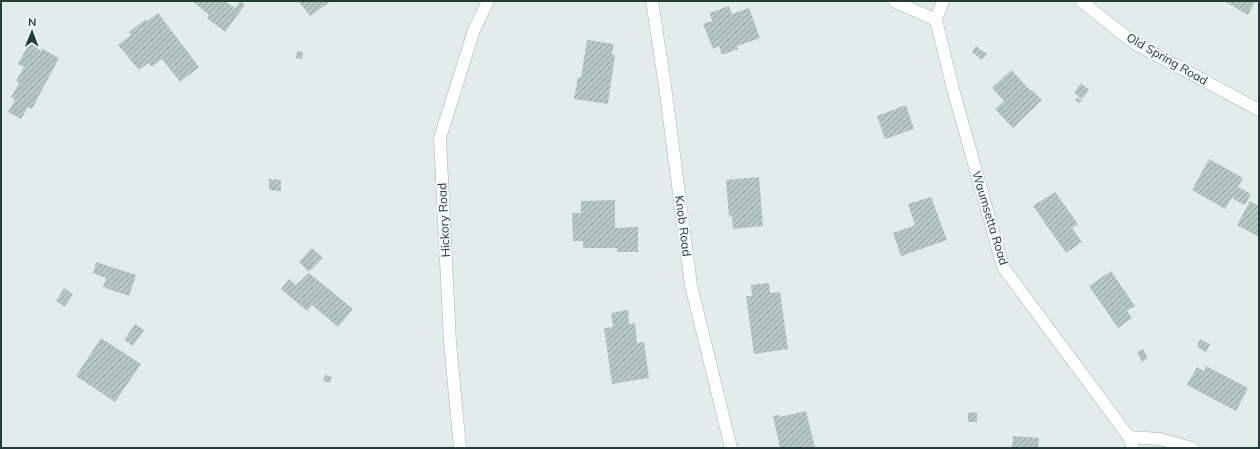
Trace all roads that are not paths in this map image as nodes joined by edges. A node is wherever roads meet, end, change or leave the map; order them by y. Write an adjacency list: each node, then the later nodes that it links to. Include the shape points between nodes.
1 (488, 1): 9 (street, Hickory Road, via 474,30 440,138 450,342)
2 (652, 1): 10 (street, Knob Road, via 691,285)
3 (894, 1): 6 (street)
4 (942, 1): 6 (street)
5 (1081, 1): 7 (street, Old Spring Road, via 1134,43)
6 (936, 20): 8 (street, Waumsetta Road, via 1003,267)
7 (1259, 110)
8 (1131, 443): 11 (street, via 1160,439)
9 (460, 448)
10 (731, 448)
11 (1192, 448)

